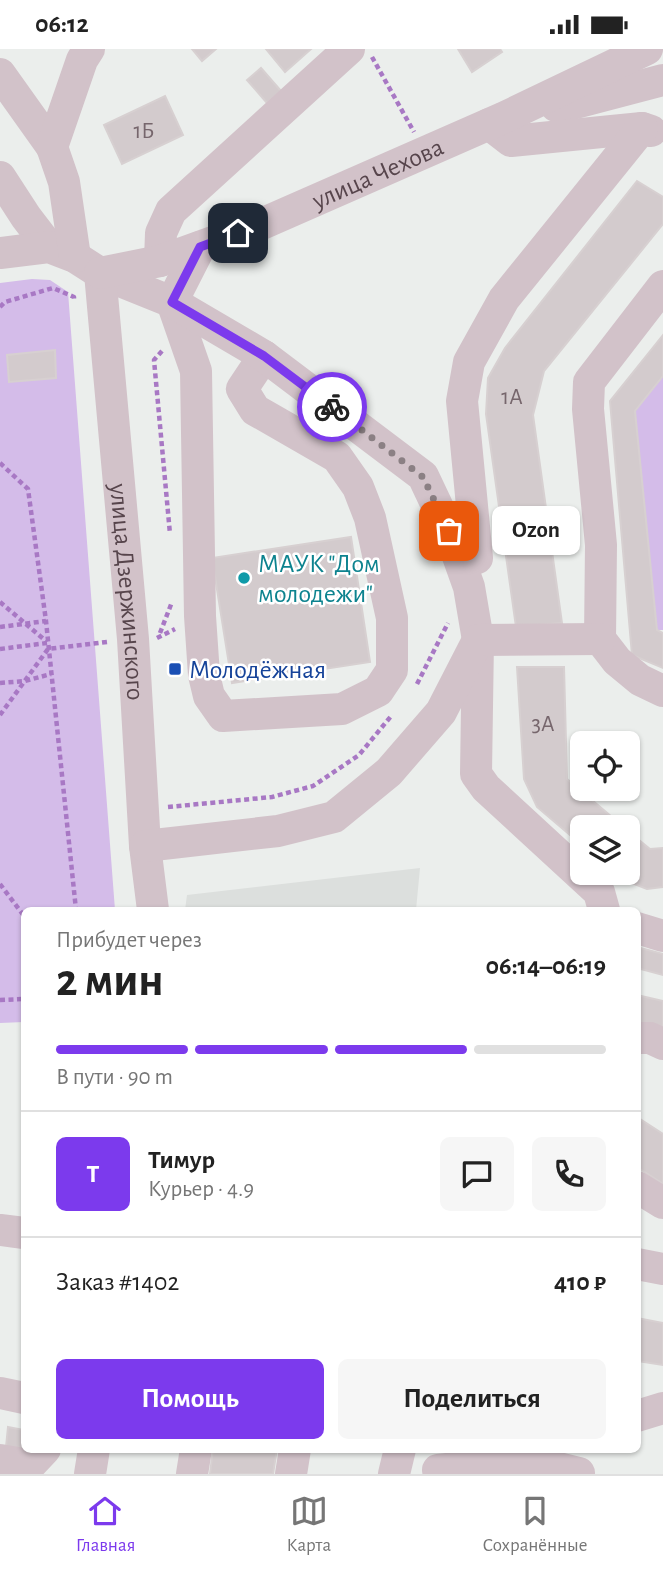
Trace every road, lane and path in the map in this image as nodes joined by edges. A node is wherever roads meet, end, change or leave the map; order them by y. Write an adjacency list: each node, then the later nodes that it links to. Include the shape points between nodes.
1 (89, 49): 12 (street)
2 (349, 49): 17 (street, via 171,211 161,233)
3 (368, 49): 11 (path)
4 (616, 49): 11 (street, via 527,92)
5 (647, 49): 8 (street, улица Чехова)
6 (0, 74): 12 (street, улица Дзержинского)
7 (663, 80): 8 (street, via 559,107)
8 (543, 99): 9 (street, улица Чехова)
9 (489, 124): 10 (street, via 511,141); 14 (street, улица Чехова)
10 (652, 131): 27 (street, via 505,299 469,362 462,401)
11 (416, 135)
12 (52, 147): 16 (street, улица Дзержинского, via 64,182)
13 (0, 177): 16 (street, via 26,218)
14 (200, 247): 17 (street, улица Чехова); 19 (street)
15 (0, 253): 16 (street, улица Чехова)
16 (75, 259): 17 (street, улица Чехова); 19 (street); 49 (street, улица Дзержинского)
17 (160, 261)
18 (663, 286): 35 (street, via 589,382 601,545)
19 (172, 302): 22 (street); 23 (street)
20 (0, 307): 21 (path, via 53,288 74,297)
21 (75, 308)
22 (264, 356): 24 (street); 36 (street, via 423,477 449,531 468,587)
23 (193, 363): 24 (street); 24 (street, via 200,616 209,696 223,716 342,709 378,691 392,670 392,618 370,519 358,487 337,457 255,410); 26 (path, via 167,346 154,360)
24 (242, 389)
25 (0, 463): 30 (path, via 28,489)
26 (170, 538)
27 (477, 558)
28 (175, 592): 40 (path, via 158,638)
29 (0, 602): 32 (path)
30 (46, 621): 32 (path); 38 (path)
31 (450, 621): 45 (path)
32 (25, 624): 33 (path); 38 (path)
33 (0, 627)
34 (103, 629): 37 (path)
35 (600, 639): 36 (street); 46 (street, via 640,680)
36 (478, 640): 50 (street, via 441,712 389,772 334,817 278,831); 54 (street, via 476,774 599,892)
37 (104, 643): 38 (path); 41 (path)
38 (48, 646): 39 (path); 42 (path); 43 (path)
39 (0, 649)
40 (159, 651)
41 (106, 656)
42 (51, 674): 43 (path); 52 (path)
43 (25, 681): 44 (path); 48 (path)
44 (0, 683)
45 (413, 690)
46 (663, 691)
47 (398, 709): 49 (path, via 359,755 313,786 272,797)
48 (0, 715)
49 (160, 804): 50 (street, улица Дзержинского)
50 (145, 846): 53 (street, улица Дзержинского)
51 (0, 884): 55 (path)
52 (76, 907)
53 (153, 907)
54 (603, 907)
55 (21, 912)
56 (641, 929): 57 (street)
57 (663, 936)
58 (21, 999): 59 (path)
59 (0, 1000)
60 (641, 1038): 61 (street)
61 (663, 1044)
62 (641, 1189): 63 (street)
63 (663, 1203)
64 (0, 1230): 65 (street)
65 (21, 1233)
66 (641, 1265): 67 (street)
67 (663, 1269)
68 (0, 1393): 69 (street)
69 (21, 1397)
70 (663, 1408): 71 (street)
71 (641, 1415)
72 (41, 1453): 77 (street, via 30,1465)
73 (93, 1453): 80 (street)
74 (196, 1453): 81 (street)
75 (294, 1453): 82 (street)
76 (399, 1453): 83 (street)
77 (0, 1460)
78 (583, 1465): 79 (street, via 526,1460)
79 (438, 1470)
80 (90, 1474)
81 (192, 1474)
82 (290, 1474)
83 (394, 1474)

